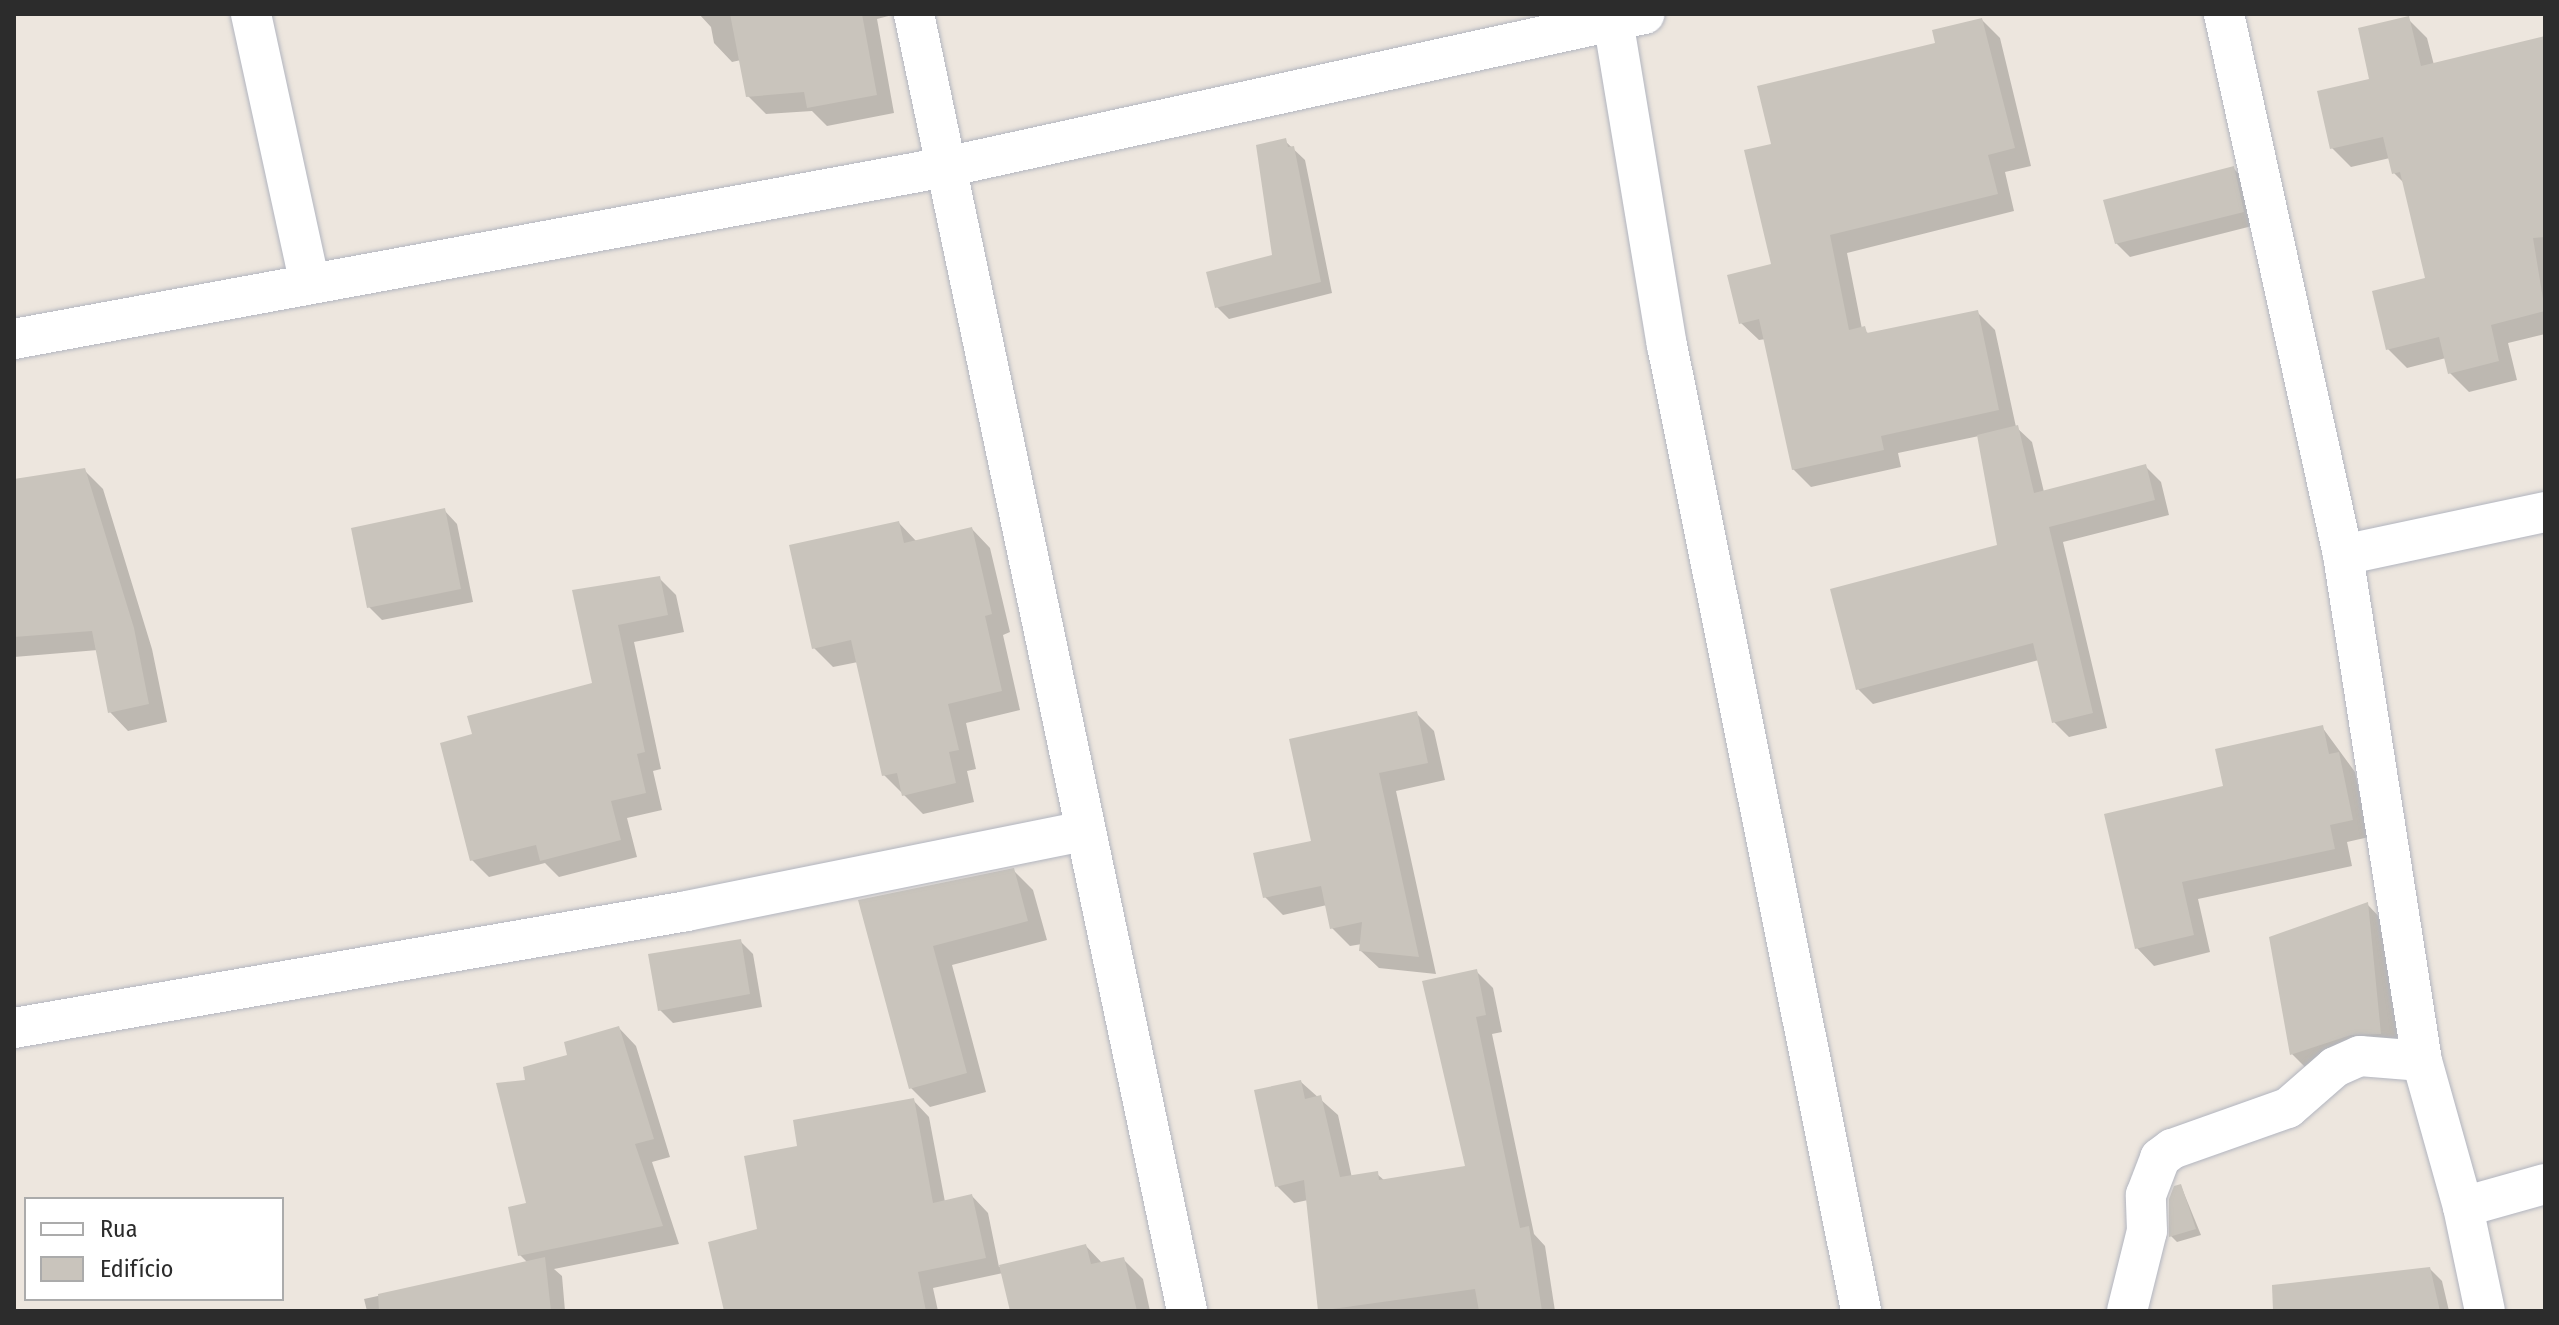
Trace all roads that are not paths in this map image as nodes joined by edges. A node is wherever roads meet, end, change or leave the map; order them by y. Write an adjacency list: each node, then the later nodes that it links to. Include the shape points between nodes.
1 (251, 14): 6 (street)
2 (914, 14): 5 (street)
3 (2224, 14): 9 (street)
4 (1608, 19): 5 (street); 16 (street, via 1667,345)
5 (946, 167): 6 (street); 10 (street)
6 (309, 281): 7 (street)
7 (14, 339)
8 (2545, 512): 9 (street)
9 (2343, 555): 12 (street)
10 (1084, 831): 11 (street, via 687,911); 15 (street)
11 (14, 1028)
12 (2422, 1061): 14 (street); 17 (street, via 2360,1056 2335,1067 2288,1108 2172,1149 2160,1158 2146,1195 2147,1231)
13 (2545, 1184): 14 (street)
14 (2463, 1207): 18 (street)
15 (1187, 1311)
16 (1861, 1311)
17 (2127, 1311)
18 (2485, 1311)

